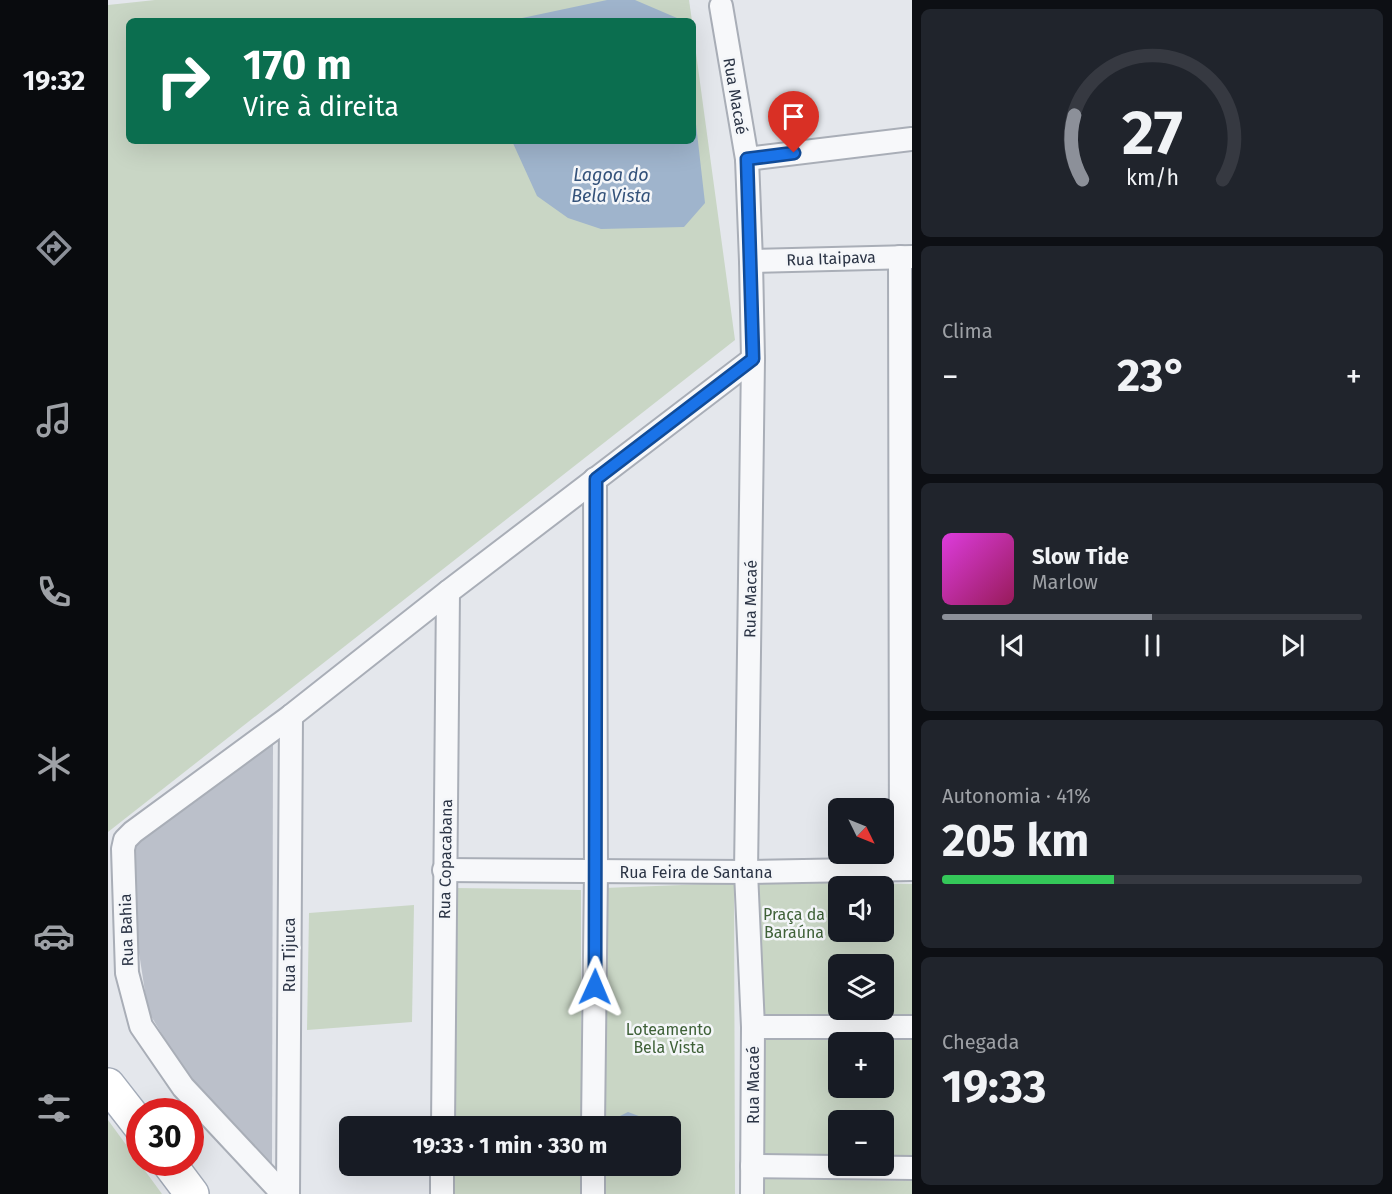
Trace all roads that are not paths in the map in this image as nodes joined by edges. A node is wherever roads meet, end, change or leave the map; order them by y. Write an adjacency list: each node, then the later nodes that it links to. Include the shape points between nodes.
1 (721, 6): 3 (street, Rua Macaé)
2 (912, 139): 3 (street)
3 (747, 159): 5 (street, Rua Macaé)
4 (906, 257): 5 (street, Rua Itaipava); 10 (street)
5 (751, 261): 6 (street, Rua Macaé)
6 (753, 359): 7 (street); 13 (street, Rua Macaé)
7 (596, 479): 8 (street); 12 (street)
8 (448, 592): 9 (street); 11 (street, Rua Copacabana)
9 (291, 716): 26 (street, Rua Bahia, via 133,831 123,849 127,973 141,1026 183,1087); 27 (street, Rua Tijuca)
10 (906, 869): 13 (street, Rua Feira de Santana)
11 (444, 870): 12 (street, Rua Feira de Santana); 18 (street, Rua Copacabana)
12 (596, 871): 13 (street, Rua Feira de Santana); 19 (street)
13 (746, 872): 15 (street, Rua Macaé)
14 (912, 1027): 15 (street)
15 (753, 1028): 20 (street, Rua Macaé)
16 (108, 1085): 17 (main road)
17 (126, 1108)
18 (442, 1116)
19 (593, 1116)
20 (752, 1166): 21 (street); 30 (street, Rua Macaé)
21 (912, 1168)
22 (178, 1176): 25 (main road)
23 (442, 1176): 28 (street)
24 (593, 1176): 29 (street)
25 (192, 1194)
26 (283, 1194)
27 (288, 1194)
28 (442, 1194)
29 (593, 1194)
30 (752, 1194)

